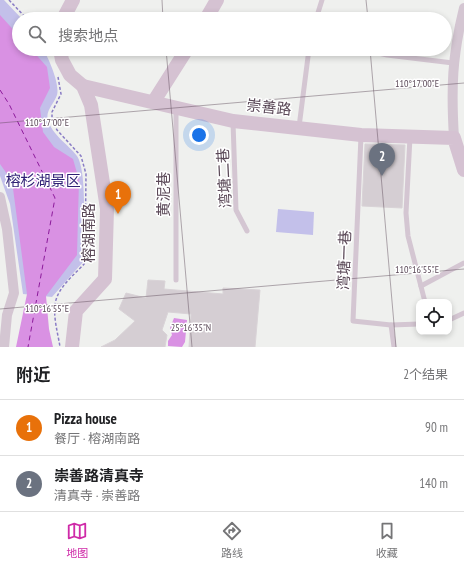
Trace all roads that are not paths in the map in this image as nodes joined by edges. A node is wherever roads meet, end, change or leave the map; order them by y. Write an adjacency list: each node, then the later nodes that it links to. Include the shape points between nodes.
1 (73, 0): 5 (street)
2 (217, 0): 6 (street)
3 (322, 0): 7 (lane)
4 (464, 8): 8 (street)
5 (67, 12)
6 (210, 12)
7 (318, 12)
8 (461, 31): 13 (street)
9 (61, 56): 14 (street, via 70,75)
10 (183, 56): 15 (street)
11 (308, 56): 18 (lane)
12 (395, 56): 13 (lane)
13 (453, 63): 21 (street, via 451,98)
14 (83, 86): 15 (street, 崇善路); 34 (street, 榕湖南路, via 91,105 107,209 105,279 76,311)
15 (154, 101): 16 (street, 崇善路)
16 (176, 106): 17 (street, 崇善路); 26 (lane, 黄泥巷)
17 (233, 120): 18 (street, 崇善路); 24 (lane, 湾塘二巷, via 236,210)
18 (299, 128): 19 (street, 崇善路)
19 (361, 135): 20 (street, 崇善路); 32 (lane, 湾塘一巷, via 353,321)
20 (410, 137): 21 (street, 崇善路); 27 (lane, via 406,213 408,236)
21 (454, 138): 22 (street)
22 (464, 170)
23 (0, 197): 33 (street, via 7,229 14,293 7,315)
24 (247, 231)
25 (464, 263): 27 (lane)
26 (176, 280)
27 (421, 286): 28 (lane)
28 (424, 299)
29 (464, 313): 30 (lane)
30 (452, 319)
31 (416, 324): 32 (lane, 湾塘一巷)
32 (391, 325): 35 (lane)
33 (4, 347)
34 (72, 347)
35 (394, 347)

